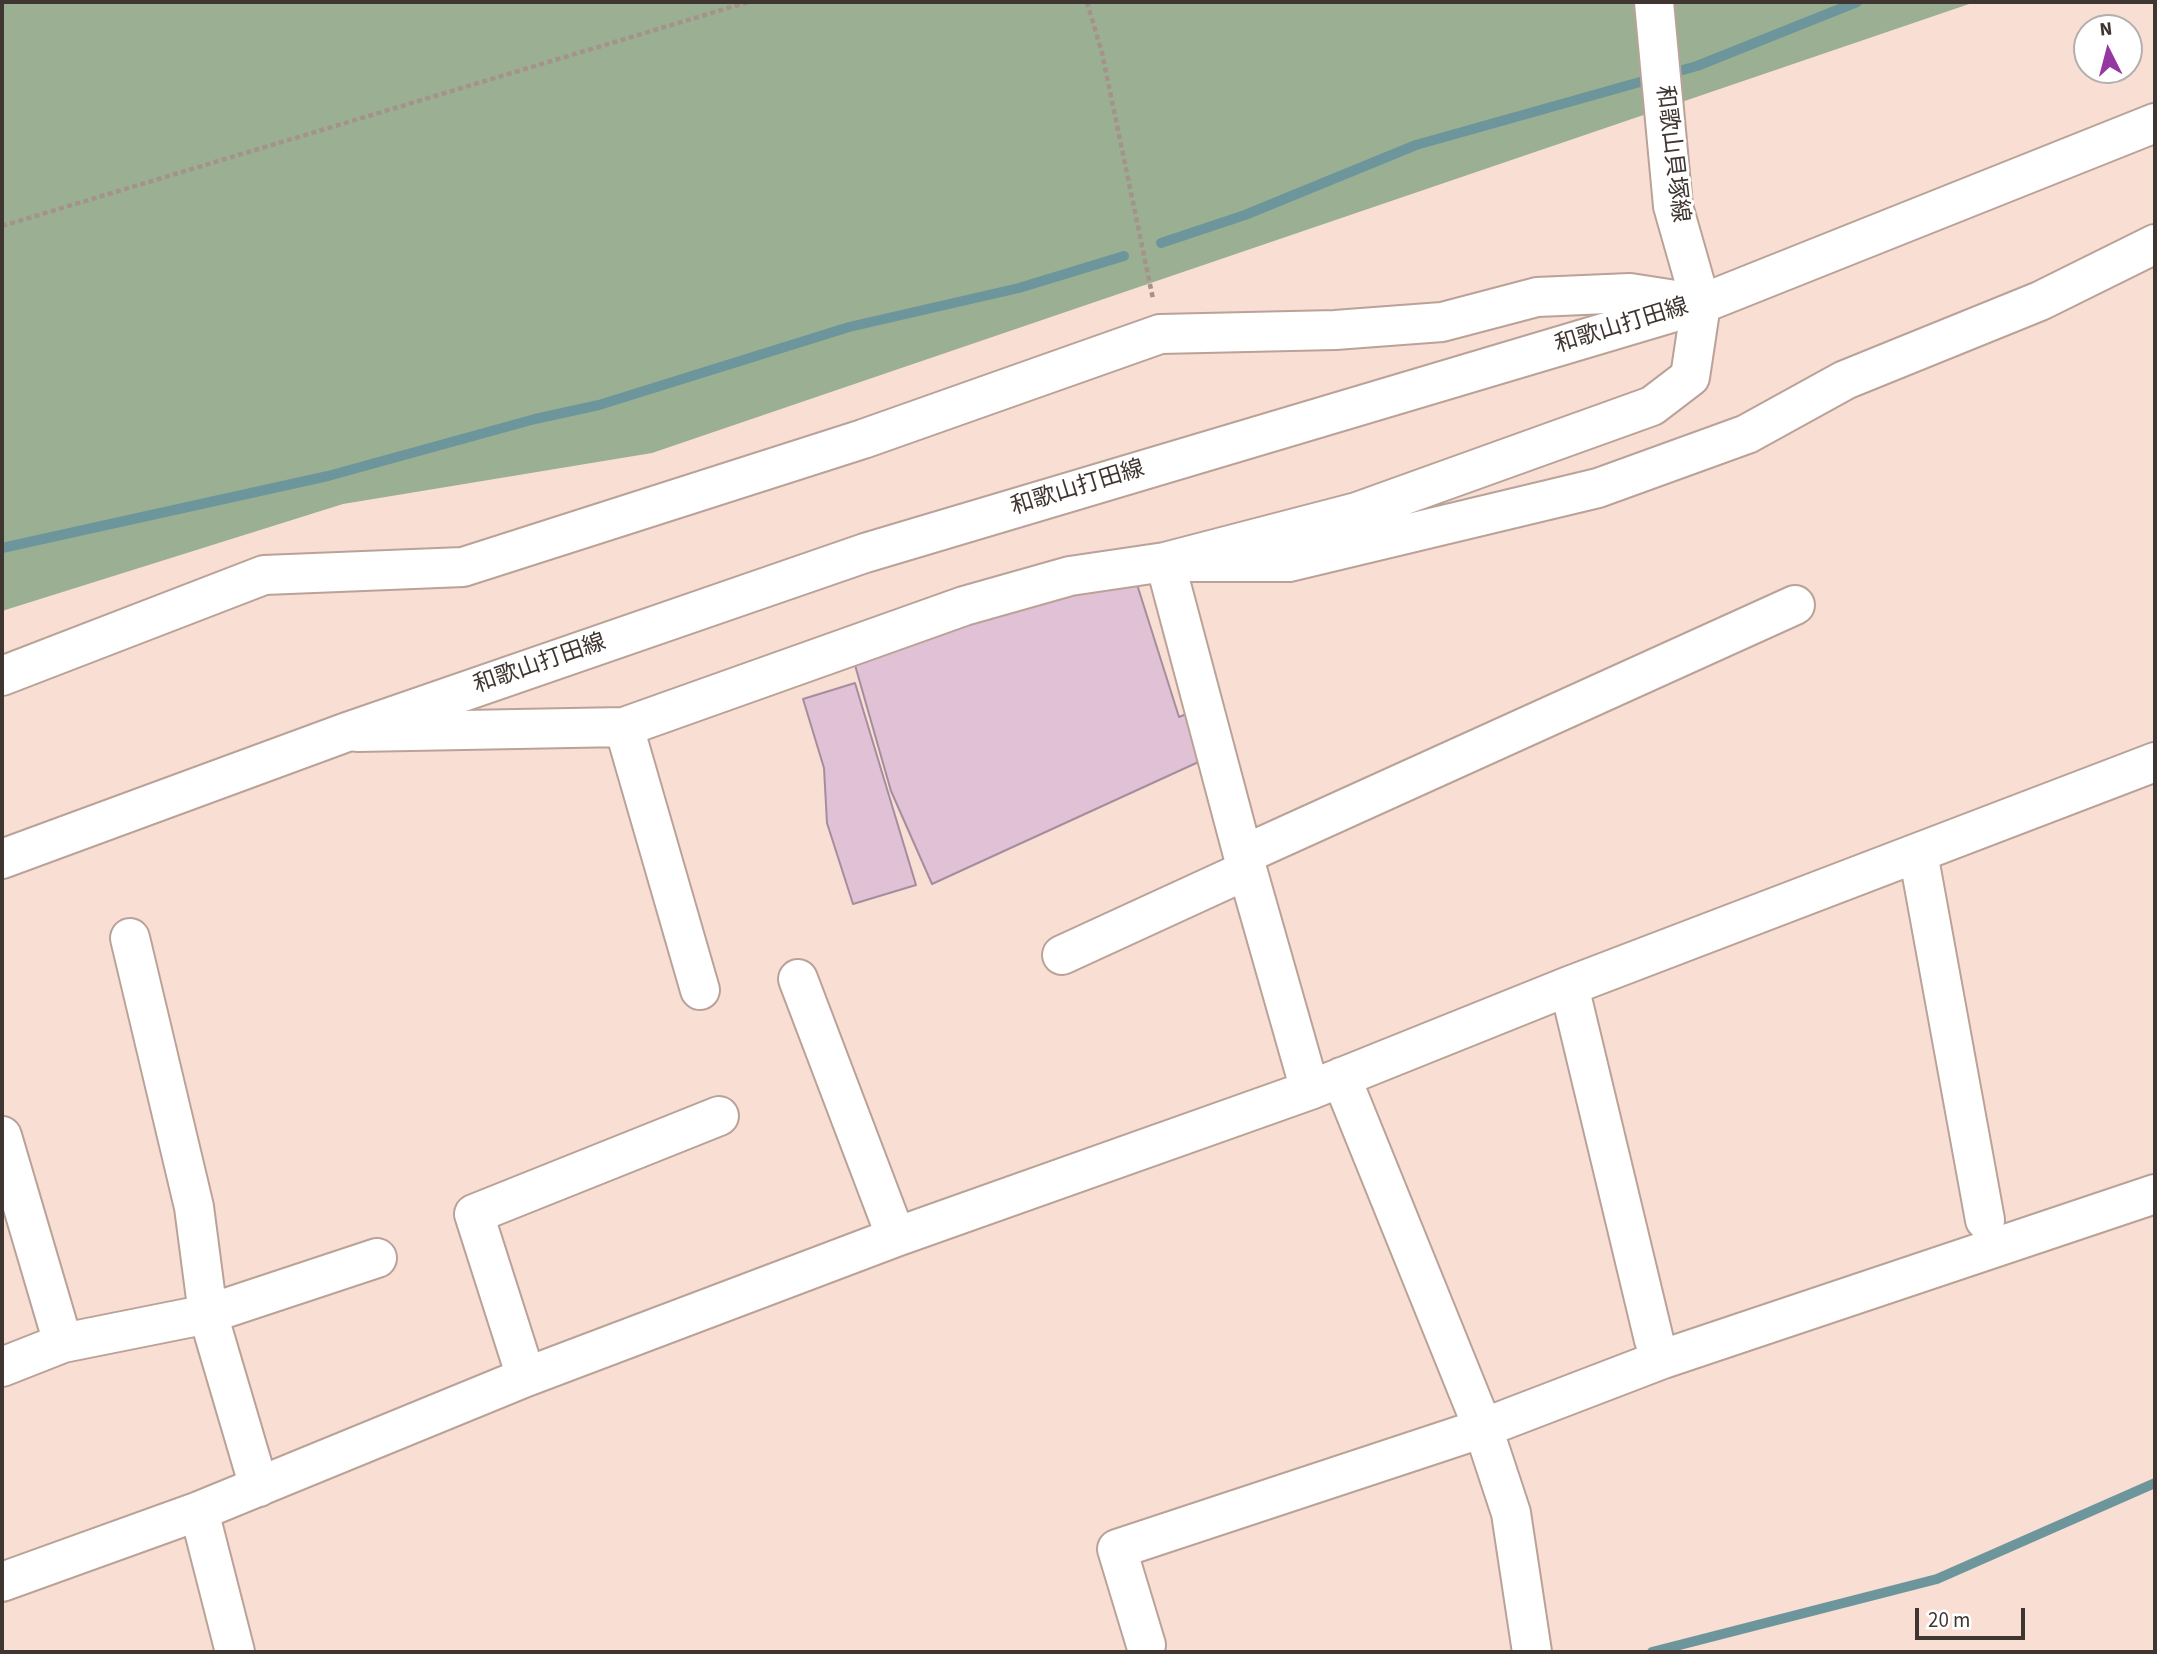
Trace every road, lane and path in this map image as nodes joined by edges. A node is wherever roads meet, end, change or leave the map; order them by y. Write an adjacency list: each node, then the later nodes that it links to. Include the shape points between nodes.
1 (748, 2): 5 (path)
2 (1087, 2): 8 (path, via 1102,53)
3 (1654, 2): 7 (street, 和歌山貝塚線, via 1673,206)
4 (2155, 123): 7 (street, 和歌山打田線)
5 (2, 226)
6 (2155, 244): 9 (street, via 2040,301 1845,380 1747,434 1598,488 1289,562)
7 (1701, 304): 8 (street, via 1630,293 1536,297 1441,322); 9 (street, via 1690,377 1652,406 1357,512); 13 (street, 和歌山打田線, via 865,553)
8 (1160, 334): 11 (street, via 863,439 463,567 264,575)
9 (1165, 562): 12 (street, via 1070,576 964,606); 17 (street)
10 (1795, 605): 17 (street)
11 (2, 676)
12 (624, 727): 13 (street); 22 (street)
13 (348, 732): 16 (street, 和歌山打田線)
14 (2155, 762): 15 (street)
15 (1917, 853): 21 (street); 27 (street)
16 (2, 859)
17 (1245, 862): 19 (street); 23 (street)
18 (130, 938): 30 (street, via 194,1207)
19 (1062, 955)
20 (798, 979): 28 (street)
21 (1569, 986): 23 (street); 31 (street)
22 (700, 990)
23 (1326, 1083): 28 (street); 35 (street)
24 (719, 1116): 34 (street, via 474,1214)
25 (2, 1136): 32 (street)
26 (2155, 1194): 35 (street, via 1663,1359)
27 (1985, 1220)
28 (896, 1237): 34 (street)
29 (377, 1258): 30 (street)
30 (208, 1314): 32 (street); 36 (street)
31 (1654, 1340)
32 (63, 1343): 33 (street)
33 (2, 1367)
34 (526, 1377): 36 (street)
35 (1483, 1428): 39 (street, via 1117,1549); 41 (street, via 1511,1513)
36 (259, 1487): 37 (street)
37 (199, 1511): 38 (street); 40 (street)
38 (2, 1582)
39 (1140, 1650)
40 (234, 1652)
41 (1531, 1652)

